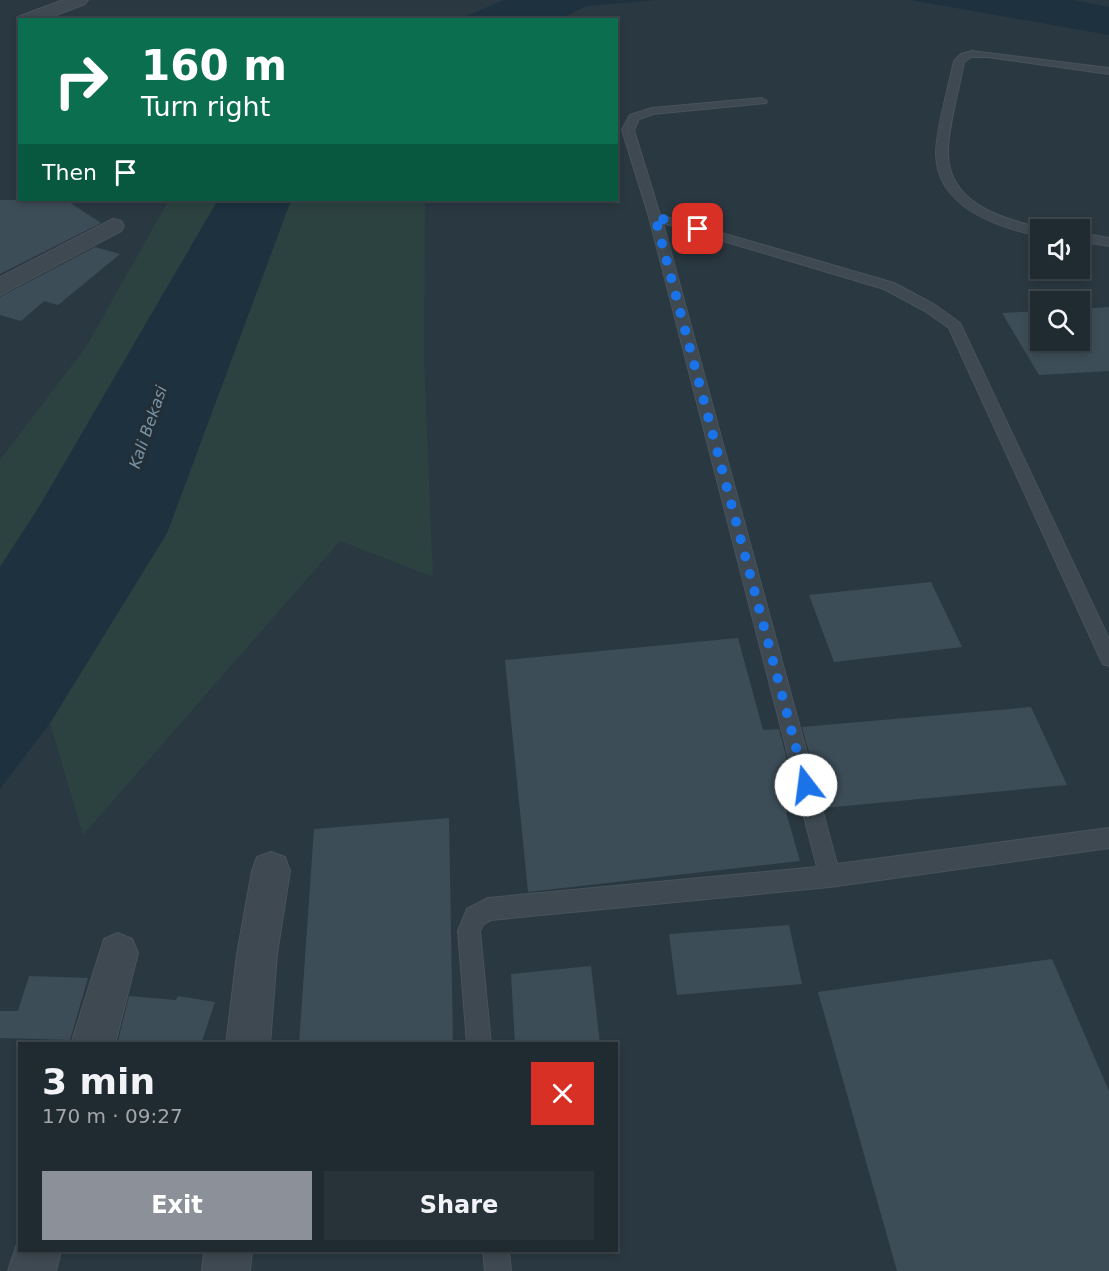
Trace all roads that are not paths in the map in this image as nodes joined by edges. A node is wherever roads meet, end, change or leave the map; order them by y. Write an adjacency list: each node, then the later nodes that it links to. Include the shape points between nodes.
1 (79, 0): 2 (street)
2 (31, 18)
3 (1109, 71): 7 (lane, via 987,54 964,56 959,61 942,153 943,168 952,187 980,214 1012,228)
4 (762, 102): 5 (lane, via 652,111 634,117 628,130)
5 (655, 217): 11 (lane, via 889,286 955,326); 14 (lane)
6 (113, 226): 10 (street)
7 (1030, 230)
8 (1090, 239): 9 (lane)
9 (1109, 242)
10 (0, 287)
11 (1109, 658)
12 (1109, 838): 14 (lane)
13 (271, 871): 17 (street)
14 (830, 876): 18 (lane, via 483,911 473,920 469,931)
15 (118, 953): 16 (street)
16 (94, 1042)
17 (248, 1042)
18 (478, 1042)
19 (37, 1252): 22 (street)
20 (228, 1252): 23 (street)
21 (496, 1252): 24 (lane)
22 (32, 1271)
23 (226, 1271)
24 (498, 1271)

